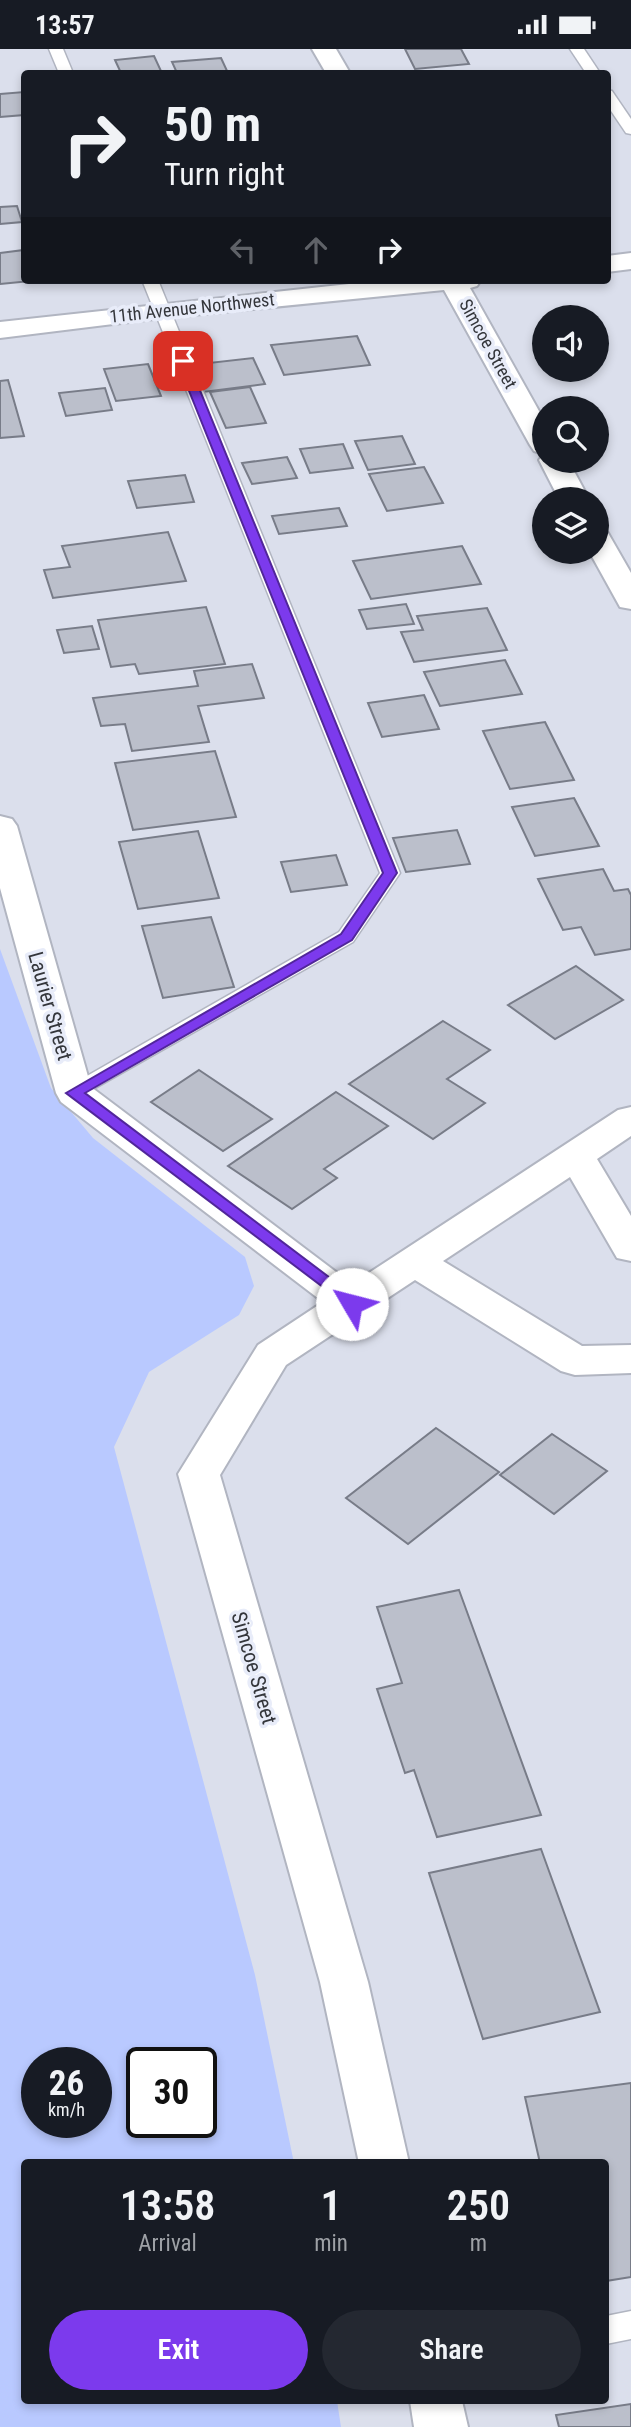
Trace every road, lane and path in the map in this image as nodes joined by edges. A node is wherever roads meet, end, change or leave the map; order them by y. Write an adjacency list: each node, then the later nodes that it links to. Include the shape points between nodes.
1 (56, 49): 4 (lane)
2 (324, 49): 5 (street)
3 (577, 49): 6 (lane)
4 (65, 70)
5 (336, 70)
6 (591, 70)
7 (611, 100): 8 (lane)
8 (631, 130)
9 (631, 261): 10 (street)
10 (611, 264)
11 (152, 284): 14 (lane)
12 (427, 284): 14 (street, 11th Avenue Northwest)
13 (460, 284): 16 (street, Simcoe Street)
14 (162, 310): 15 (street, 11th Avenue Northwest); 20 (lane, via 390,873 346,937)
15 (0, 330)
16 (532, 422)
17 (609, 561): 18 (street)
18 (631, 600)
19 (0, 826): 20 (street, Laurier Street)
20 (74, 1093): 25 (street)
21 (631, 1119): 22 (street, Simcoe Street)
22 (576, 1156): 23 (street); 24 (street, Simcoe Street)
23 (631, 1248)
24 (416, 1262): 25 (street, Simcoe Street); 26 (street, via 575,1361)
25 (352, 1304): 27 (street, Simcoe Street, via 272,1355 199,1474 344,1982)
26 (631, 1359)
27 (383, 2159)
28 (631, 2325): 29 (lane)
29 (609, 2329)
30 (437, 2404): 31 (street)
31 (441, 2427)

